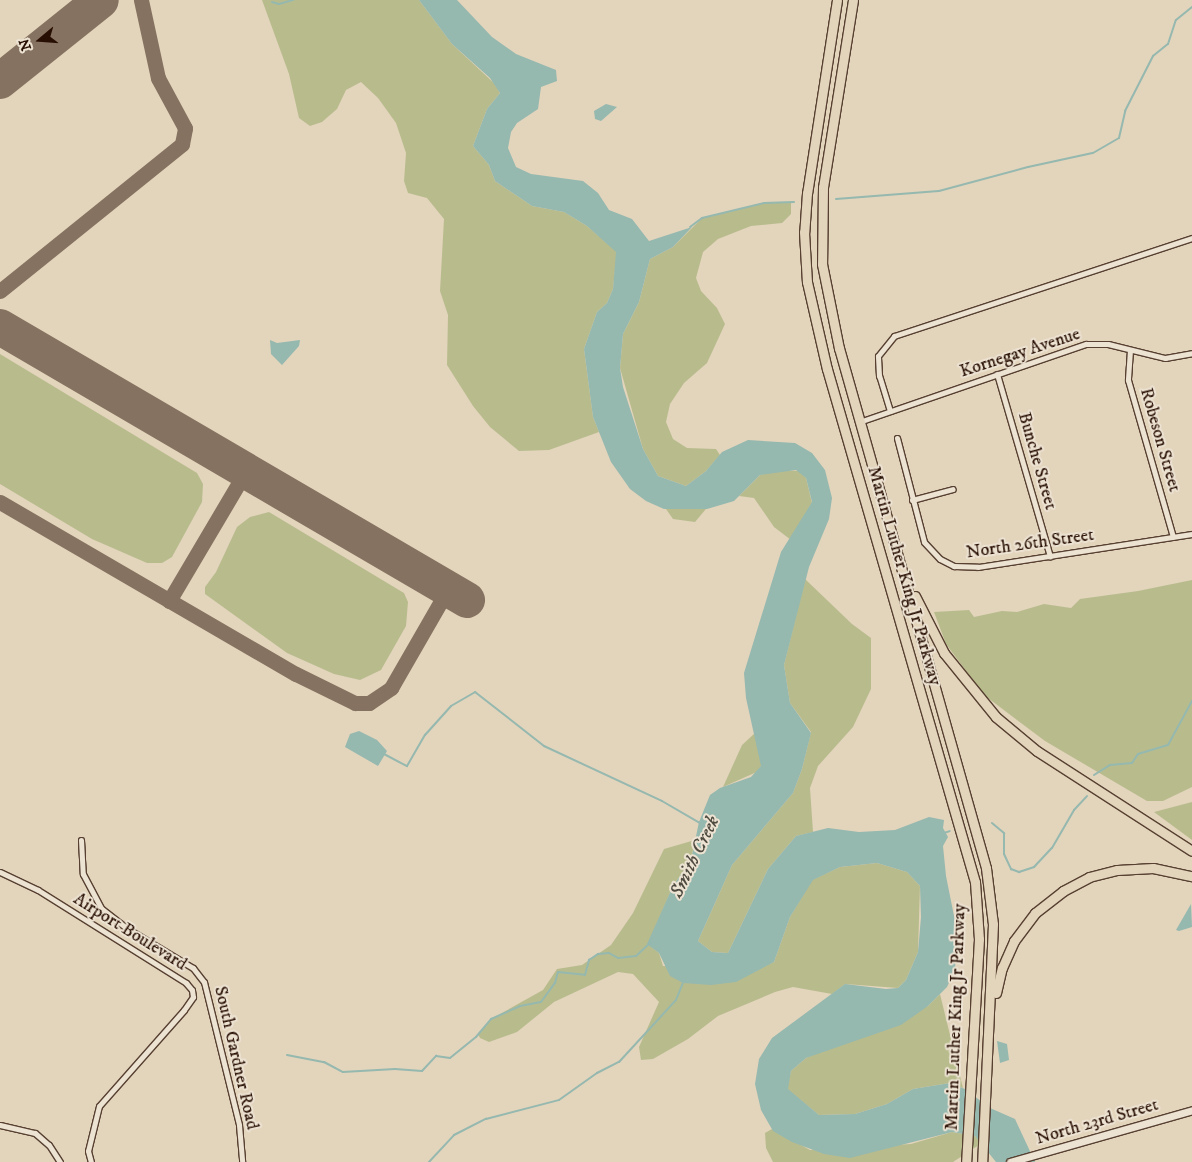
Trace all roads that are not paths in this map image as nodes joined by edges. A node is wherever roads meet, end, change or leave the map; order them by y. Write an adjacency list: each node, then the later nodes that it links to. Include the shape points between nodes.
1 (837, 0): 26 (highway, Martin Luther King Jr Parkway, via 806,193 807,282 827,369 975,882 979,939)
2 (853, 0): 8 (highway, Martin Luther King Jr Parkway, via 826,168 820,233 828,307)
3 (1192, 238): 7 (street, via 894,336 878,356 879,376)
4 (1130, 350): 5 (street, Kornegay Avenue, via 1165,358); 6 (street, Kornegay Avenue, via 1108,344 1086,344); 13 (street, Robeson Street, via 1128,380)
5 (1192, 353)
6 (997, 374): 7 (street, Kornegay Avenue); 14 (street, Bunche Street)
7 (890, 411): 8 (street, Kornegay Avenue)
8 (859, 422): 15 (highway, Martin Luther King Jr Parkway)
9 (897, 438): 11 (street)
10 (953, 488): 11 (street)
11 (912, 500): 14 (street, North 26th Street, via 924,542 947,564 970,568)
12 (1192, 534): 13 (street, North 26th Street)
13 (1173, 537): 14 (street, North 26th Street)
14 (1050, 556)
15 (901, 563): 17 (highway, via 944,653 996,717 1037,751); 20 (highway, Martin Luther King Jr Parkway, via 986,868 993,924)
16 (81, 840): 25 (street, South Gardner Road, via 83,874 102,909 128,930 193,968 204,982 239,1125)
17 (1192, 851)
18 (0, 872): 24 (street, Airport Boulevard, via 38,890 186,982 192,990 193,997 184,1010 99,1106 89,1143)
19 (1192, 876): 20 (highway, via 1153,868 1117,870 1083,880 1048,901 1024,927 1007,953 997,982)
20 (990, 1026): 27 (highway, Martin Luther King Jr Parkway)
21 (1192, 1110): 28 (main road, North 23rd Street)
22 (0, 1125): 23 (street, via 35,1133 49,1145)
23 (60, 1162)
24 (91, 1162)
25 (242, 1162)
26 (966, 1162)
27 (982, 1162)
28 (1010, 1162)

